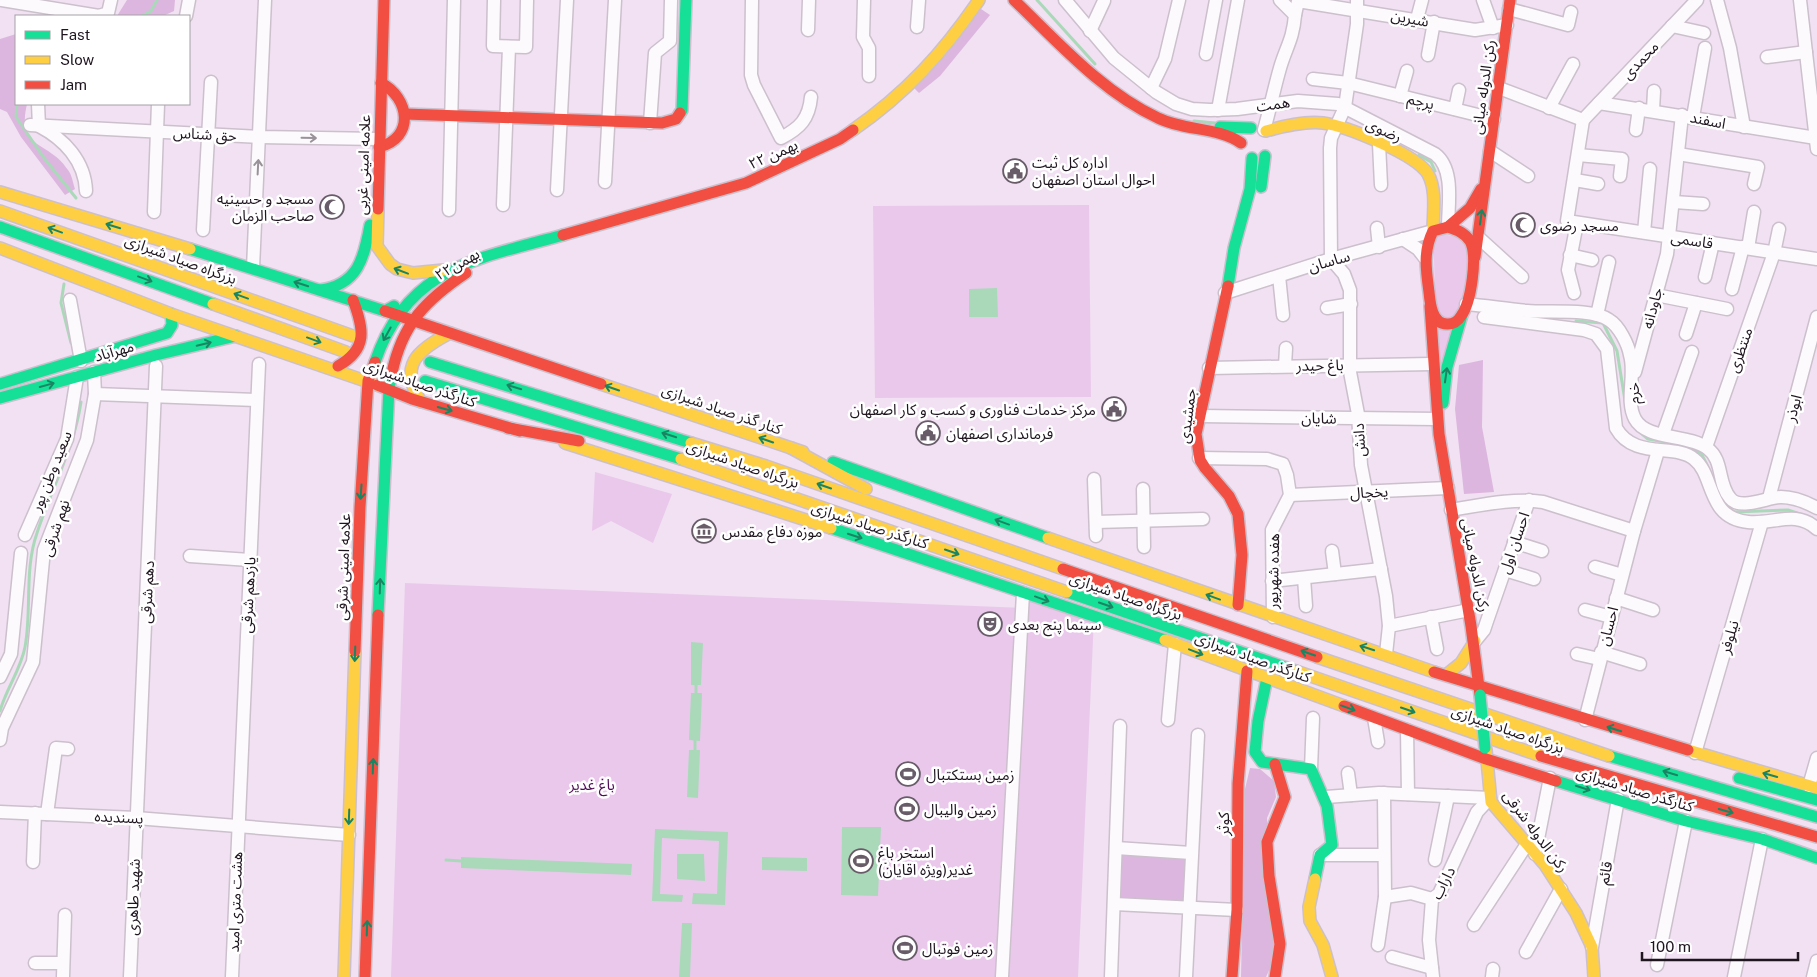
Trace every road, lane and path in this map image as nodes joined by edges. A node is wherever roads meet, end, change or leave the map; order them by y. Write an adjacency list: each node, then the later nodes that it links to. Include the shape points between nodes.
1 (2, 0): 35 (street)
2 (111, 0): 36 (street, via 108,13)
3 (189, 0): 37 (street)
4 (265, 0): 94 (street)
5 (376, 0): 95 (main road, علامه امینی غربی)
6 (384, 0): 60 (main road, علامه امینی غربی)
7 (454, 0): 79 (street)
8 (494, 0): 49 (street, via 493,46)
9 (527, 0): 49 (street, via 526,47)
10 (567, 0): 83 (street)
11 (615, 0): 85 (street)
12 (671, 0): 86 (street, via 670,41 655,53)
13 (686, 0): 86 (main road, via 682,110 674,120)
14 (752, 0): 67 (street, via 751,75 781,138 801,126 807,118)
15 (809, 0): 45 (street)
16 (864, 0): 57 (street, via 863,38 869,48)
17 (919, 0): 43 (street)
18 (979, 0): 136 (main road, ۲۲ بهمن, via 956,34 912,84 840,140 746,183)
19 (1014, 0): 48 (main road)
20 (1026, 0): 48 (main road)
21 (1066, 0): 46 (street, همت)
22 (1178, 0): 62 (street, via 1165,59)
23 (1216, 0): 52 (street)
24 (1238, 0): 76 (street)
25 (1280, 0): 38 (street)
26 (1422, 0): 39 (street)
27 (1483, 0): 44 (street)
28 (1697, 0): 42 (street, محمدی)
29 (1718, 0): 89 (street)
30 (1800, 0): 51 (street)
31 (1104, 1): 46 (street)
32 (1357, 5): 38 (street, شیرین, via 1298,1); 39 (street, شیرین); 61 (street)
33 (1510, 5): 34 (street, via 1568,25); 41 (main road, رکن الدوله میانی)
34 (1571, 12)
35 (94, 15)
36 (103, 15)
37 (186, 15)
38 (1295, 15): 69 (street, via 1291,42 1280,65)
39 (1417, 20): 40 (street, شیرین)
40 (1434, 22): 44 (street, شیرین, via 1475,30); 53 (street)
41 (1506, 26): 44 (street, شیرین); 63 (main road, رکن الدوله میانی)
42 (1672, 26): 47 (street); 68 (street, محمدی)
43 (917, 27)
44 (1492, 28)
45 (808, 30)
46 (1090, 31): 62 (street, همت, via 1114,58)
47 (1704, 33)
48 (1064, 42): 90 (main road, via 1106,77 1154,110 1190,124); 96 (main road, via 1110,86 1155,117 1190,129 1228,134)
49 (509, 47): 81 (street)
50 (1705, 48): 80 (street, جاودانه)
51 (1806, 52): 54 (street); 97 (street)
52 (1206, 54)
53 (1428, 55)
54 (1767, 57)
55 (1573, 64): 73 (street)
56 (1407, 71): 66 (street)
57 (869, 76)
58 (1313, 79): 61 (street, پرچم)
59 (211, 82): 93 (street)
60 (381, 83): 78 (main road, via 397,92); 95 (main road, علامه امینی غربی)
61 (1348, 83): 66 (street, پرچم); 72 (street)
62 (1151, 88): 76 (street, همت, via 1176,104 1192,109)
63 (1499, 88): 73 (street); 82 (main road, رکن الدوله میانی)
64 (1460, 90): 75 (street)
65 (1654, 91): 77 (street)
66 (1400, 96): 75 (street, پرچم)
67 (811, 97)
68 (1599, 103): 74 (street, اسفند); 84 (street, محمدی)
69 (1272, 104): 72 (street, همت, via 1314,102); 76 (street, همت); 90 (street)
70 (38, 105): 87 (street)
71 (158, 105): 92 (street)
72 (1345, 107): 88 (street); 126 (street, همت, via 1440,158 1447,177)
73 (1549, 108): 84 (street)
74 (1639, 108): 77 (street, اسفند); 91 (street)
75 (1455, 109): 82 (street, پرچم)
76 (1218, 110)
77 (1653, 110): 80 (street, اسفند)
78 (405, 114): 79 (main road); 95 (main road, via 395,140 388,146)
79 (452, 116): 81 (main road); 119 (street)
80 (1687, 116): 89 (street, اسفند); 101 (street, جاودانه)
81 (506, 118): 83 (main road); 118 (street)
82 (1494, 119): 100 (main road, رکن الدوله میانی)
83 (562, 120): 85 (main road); 113 (street, via 559,125)
84 (1583, 120): 102 (street)
85 (609, 121): 86 (main road); 109 (street)
86 (650, 122)
87 (35, 126): 92 (street, حق شناس); 114 (street, via 53,133 76,158 86,181)
88 (1336, 127): 90 (main road, رضوی, via 1306,123); 98 (main road, رضوی); 143 (street, via 1330,148)
89 (1744, 127): 97 (street, اسفند)
90 (1261, 130): 96 (main road, via 1244,134); 99 (main road)
91 (1636, 130)
92 (156, 131): 93 (street, حق شناس); 121 (street)
93 (208, 134): 94 (street, حق شناس); 129 (street)
94 (260, 137): 95 (street, حق شناس, one-way to 95); 148 (street, one-way to 94)
95 (377, 142): 149 (main road, علامه امینی غربی, one-way to 95, via 414,274 402,272 380,253 376,225); 156 (main road, علامه امینی غربی, via 370,225 364,254 346,281 332,290)
96 (1241, 143): 103 (main road, via 1244,152)
97 (1816, 143)
98 (1380, 144): 112 (street); 130 (main road, رضوی, via 1420,164 1427,173)
99 (1269, 149): 103 (main road); 124 (main road, via 1258,200)
100 (1490, 152): 105 (street); 107 (main road, رکن الدوله میانی)
101 (1678, 154): 111 (street, via 1758,167); 116 (street, جاودانه)
102 (1578, 155): 106 (street, via 1622,160); 108 (street)
103 (1252, 158): 124 (main road)
104 (1650, 169): 131 (street)
105 (1528, 176)
106 (1620, 176)
107 (1486, 177): 126 (main road, رکن الدوله میانی, via 1470,208); 133 (main road, رکن الدوله میانی, one-way to 107)
108 (1575, 180): 110 (street); 123 (street)
109 (605, 182)
110 (1598, 184)
111 (1754, 184)
112 (1381, 185)
113 (557, 190)
114 (86, 191)
115 (0, 192): 148 (main road, کنار گذر صیاد شیرازی, one-way to 115)
116 (1674, 202): 117 (street); 132 (street, جاودانه)
117 (1703, 204)
118 (504, 205)
119 (449, 210)
120 (0, 211): 179 (main road, بزرگراه صیاد شیرازی, one-way to 120)
121 (154, 212)
122 (1754, 212): 139 (street)
123 (1572, 222): 131 (street, قاسمی); 141 (street)
124 (1246, 226): 157 (main road, جمشیدی, via 1238,264)
125 (0, 227): 182 (main road, بزرگراه صیاد شیرازی, one-way to 182)
126 (1448, 227): 130 (main road); 142 (main road, via 1467,238)
127 (1377, 228): 137 (street)
128 (1779, 229): 140 (street, منتظری)
129 (203, 230)
130 (1433, 231): 134 (street, ساسان); 144 (main road, via 1425,248)
131 (1644, 232): 132 (street, قاسمی)
132 (1670, 236): 135 (street, قاسمی); 159 (street, جاودانه)
133 (1478, 237): 142 (main road, رکن الدوله میانی); 151 (street)
134 (1403, 239): 137 (street, ساسان); 144 (street)
135 (1712, 242): 139 (street, قاسمی); 152 (street)
136 (526, 246): 149 (main road, علامه امینی شرقی); 154 (main road, ۲۲بهمن, via 459,276)
137 (1379, 247): 143 (street, ساسان)
138 (0, 248): 169 (main road, کنارگذر صیادشیرازی)
139 (1746, 248): 140 (street, قاسمی); 155 (street)
140 (1774, 253): 146 (street, قاسمی); 216 (street, منتظری)
141 (1570, 256): 145 (street); 158 (street, via 1568,270)
142 (1476, 257): 166 (main road, رکن الدوله میانی)
143 (1331, 258): 150 (street, ساسان); 163 (street, دانش, via 1347,279)
144 (1425, 258): 164 (main road, رکن الدوله میانی)
145 (1592, 260)
146 (1817, 260)
147 (1610, 262): 172 (street)
148 (253, 268): 156 (main road, کنار گذر صیاد شیرازی, one-way to 148)
149 (449, 270): 153 (main road, علامه امینی شرقی)
150 (1279, 276): 157 (street, ساسان); 171 (street)
151 (1522, 277)
152 (1705, 277)
153 (426, 285): 168 (main road); 170 (main road, علامه امینی شرقی)
154 (445, 287): 175 (main road, ۲۲بهمن); 176 (main road, via 436,316 440,326)
155 (1732, 289)
156 (320, 290): 161 (main road, کنار گذر صیاد شیرازی)
157 (1225, 293): 194 (main road, جمشیدی)
158 (1574, 293)
159 (1656, 295): 162 (street); 198 (street, جاودانه)
160 (70, 300): 187 (street)
161 (353, 300): 168 (main road, کنار گذر صیاد شیرازی); 193 (main road, via 361,332 358,351 350,361)
162 (1696, 303): 167 (street); 177 (street)
163 (1351, 304): 165 (street); 190 (street, دانش)
164 (1430, 306): 166 (main road, via 1436,320 1442,324 1454,323); 186 (main road, رکن الدوله میانی)
165 (1327, 308)
166 (1464, 309): 172 (street); 184 (main road, رکن الدوله میانی)
167 (1727, 310)
168 (385, 311): 170 (main road, کنار گذر صیاد شیرازی)
169 (171, 314): 178 (main road, کنارگذر صیادشیرازی); 180 (main road, مهرآباد, via 172,324 166,333)
170 (398, 315): 175 (main road, کنار گذر صیاد شیرازی); 199 (main road, علامه امینی شرقی, one-way to 199, via 379,348)
171 (1283, 315)
172 (1597, 315): 198 (street, خرم, via 1609,320 1623,338 1630,355)
173 (1484, 317): 218 (street, خرم, via 1596,334 1607,349 1616,428 1623,438)
174 (1817, 317): 225 (street, ابوذر)
175 (412, 320): 176 (main road, کنار گذر صیاد شیرازی); 202 (main road, via 396,354)
176 (450, 333): 208 (main road, via 420,349 413,359 410,382); 217 (main road, کنار گذر صیاد شیرازی, one-way to 176)
177 (1686, 334)
178 (237, 336): 185 (main road, مهرآباد, one-way to 178); 193 (main road, کنارگذر صیادشیرازی)
179 (353, 336)
180 (141, 342): 185 (main road, via 146,350); 187 (main road, مهرآباد)
181 (1286, 348): 192 (street)
182 (346, 352)
183 (1692, 352): 214 (street)
184 (1450, 355): 186 (main road, via 1440,344 1434,346); 215 (main road, رکن الدوله میانی, one-way to 184)
185 (145, 358): 195 (main road, مهرآباد)
186 (1431, 358): 190 (street, باغ حیدر); 211 (main road, رکن الدوله میانی)
187 (81, 360): 201 (main road, مهرآباد)
188 (430, 362): 229 (main road, بزرگراه صیاد شیرازی, one-way to 188, via 766,466)
189 (259, 364): 206 (street, یازدهم شرقی)
190 (1350, 365): 192 (street, باغ حیدر); 210 (street, دانش)
191 (156, 366): 204 (street, دهم شرقی)
192 (1286, 366): 194 (street, باغ حیدر)
193 (325, 367): 196 (main road, کنارگذر صیادشیرازی)
194 (1209, 368): 209 (main road, جمشیدی)
195 (94, 372): 197 (main road, مهرآباد); 203 (street, نهم شرقی)
196 (350, 375): 199 (main road, کنارگذر صیادشیرازی); 207 (main road)
197 (77, 377): 205 (main road, مهرآباد, one-way to 197); 237 (street, سعید وطن پور, via 67,439)
198 (1633, 380): 214 (street, خرم, via 1631,398 1635,418 1647,430)
199 (368, 381): 202 (main road, کنارگذر صیادشیرازی); 207 (main road, علامه امینی شرقی)
200 (425, 381): 234 (main road, بزرگراه صیاد شیرازی, via 657,451)
201 (0, 384)
202 (389, 388): 208 (main road, کنارگذر صیادشیرازی); 212 (main road)
203 (95, 394): 204 (street); 286 (street, نهم شرقی, via 87,440 44,550 33,662 2,728)
204 (156, 396): 206 (street); 312 (street, دهم شرقی)
205 (0, 398)
206 (256, 400): 245 (street, یازدهم شرقی)
207 (367, 400): 276 (main road, علامه امینی شرقی, one-way to 276)
208 (417, 401): 212 (main road, via 393,410); 213 (main road, کنارگذر صیادشیرازی, one-way to 213)
209 (1201, 416): 210 (street, شایان); 219 (main road, جمشیدی, via 1196,434)
210 (1358, 419): 211 (street, شایان); 223 (street, دانش)
211 (1437, 419): 215 (main road, رکن الدوله میانی)
212 (387, 422): 277 (main road, one-way to 212)
213 (508, 428): 234 (main road, via 598,444 833,521); 254 (main road, کنارگذر صیاد شیرازی, one-way to 254, via 633,463)
214 (1663, 434): 216 (street, خرم)
215 (1440, 441): 221 (main road, رکن الدوله میانی)
216 (1706, 447): 225 (street, via 1719,464 1730,498 1739,503)
217 (791, 448): 229 (main road); 256 (main road, کنار گذر صیاد شیرازی, one-way to 217)
218 (1658, 451): 233 (street, خرم, via 1692,457 1723,511 1744,522); 236 (street, احسان)
219 (1199, 458): 224 (street, via 1277,460 1286,470); 256 (main road, جمشیدی, via 1235,506 1242,564)
220 (1094, 479): 232 (street)
221 (1448, 488): 223 (street, یخچال); 228 (main road, رکن الدوله میانی)
222 (1142, 489): 231 (street)
223 (1365, 493): 224 (street, یخچال); 247 (street, دانش)
224 (1290, 495): 253 (street, هفده شهریور, via 1272,530)
225 (1769, 498): 227 (street, via 1793,498)
226 (1529, 500): 228 (street); 236 (street); 239 (street, احسان اول)
227 (1817, 508)
228 (1451, 510): 258 (main road, رکن الدوله میانی)
229 (919, 519): 288 (main road, بزرگراه صیاد شیرازی, one-way to 229)
230 (1203, 519): 231 (street)
231 (1144, 520): 232 (street); 240 (street)
232 (1096, 522): 238 (street)
233 (1762, 522): 235 (street, خرم, via 1787,517); 290 (street, نیلوفر)
234 (890, 530): 294 (main road, بزرگراه صیاد شیرازی, one-way to 294)
235 (1817, 530)
236 (1634, 531): 250 (street, احسان)
237 (25, 535)
238 (1096, 536)
239 (1514, 542): 242 (street); 248 (street, احسان اول)
240 (1144, 547)
241 (1332, 551): 249 (street)
242 (1542, 551)
243 (21, 553): 274 (street, via 11,654)
244 (190, 556): 245 (street)
245 (250, 560): 314 (street, یازدهم شرقی)
246 (1594, 567): 250 (street)
247 (1381, 569): 249 (street); 264 (street, دانش)
248 (1505, 570): 252 (street); 265 (street, احسان اول, via 1484,630)
249 (1335, 574): 251 (street)
250 (1622, 574): 255 (street, احسان)
251 (1304, 578): 253 (street); 257 (street)
252 (1534, 579)
253 (1272, 581): 261 (street, هفده شهریور)
254 (1023, 592): 266 (main road, کنارگذر صیاد شیرازی, one-way to 266); 349 (street)
255 (1616, 598): 260 (street); 263 (street, احسان)
256 (1238, 605): 261 (main road)
257 (1306, 606)
258 (1469, 610): 262 (street); 265 (main road, رکن الدوله میانی)
259 (1585, 610): 263 (street)
260 (1653, 610)
261 (1273, 617): 268 (main road, one-way to 261)
262 (1431, 617): 264 (street); 267 (street)
263 (1611, 617): 270 (street, احسان)
264 (1388, 626): 268 (street, دانش)
265 (1475, 641): 273 (main road, via 1461,663); 278 (main road, رکن الدوله میانی)
266 (1175, 644): 272 (main road, کنارگذر صیاد شیرازی, one-way to 272); 281 (street)
267 (1436, 649)
268 (1386, 654): 273 (main road)
269 (1577, 654): 270 (street)
270 (1600, 655): 271 (street); 282 (street, احسان)
271 (1640, 664)
272 (1247, 671): 275 (main road, کنارگذر صیاد شیرازی); 332 (main road, کوثر, via 1238,784)
273 (1446, 675): 278 (main road)
274 (0, 677)
275 (1267, 678): 280 (main road, کنارگذر صیاد شیرازی, one-way to 280); 295 (main road, via 1258,721 1256,752 1262,762)
276 (354, 681): 277 (main road); 315 (main road, علامه امینی شرقی, one-way to 315)
277 (376, 682): 348 (main road, one-way to 277)
278 (1480, 691): 282 (main road); 291 (main road, رکن الدوله شرقی, bridge)
279 (1313, 718): 296 (street)
280 (1374, 718): 284 (main road, کنارگذر صیاد شیرازی); 287 (street)
281 (1168, 720)
282 (1585, 720): 290 (main road, one-way to 282)
283 (1120, 726): 318 (street)
284 (1407, 730): 291 (main road, کنارگذر صیاد شیرازی); 302 (street)
285 (1198, 735): 321 (street)
286 (0, 740)
287 (1378, 742)
288 (1569, 744): 292 (main road); 311 (main road, بزرگراه صیاد شیرازی, one-way to 288)
289 (68, 748): 310 (street, via 56,748)
290 (1695, 753): 300 (main road, one-way to 290)
291 (1486, 754): 299 (main road, کنارگذر صیاد شیرازی); 306 (main road, رکن الدوله شرقی)
292 (1656, 758)
293 (1817, 758): 300 (street)
294 (1562, 763): 316 (main road, بزرگراه صیاد شیرازی, one-way to 316); 320 (main road, via 1679,811)
295 (1275, 764): 296 (main road); 353 (main road, via 1285,795 1283,807 1274,818 1267,841 1268,870 1279,925 1281,962)
296 (1311, 769): 305 (main road)
297 (1348, 773): 303 (street)
298 (1729, 776): 308 (main road)
299 (1550, 778): 307 (main road, کنارگذر صیاد شیرازی, one-way to 307); 319 (street)
300 (1813, 787)
301 (1384, 793): 302 (street); 303 (street); 323 (street)
302 (1408, 794): 304 (street)
303 (1351, 795): 305 (street)
304 (1448, 796): 306 (street); 325 (street)
305 (1326, 797): 322 (main road, via 1332,845)
306 (1490, 798): 319 (main road, رکن الدوله شرقی); 329 (street, داراب, via 1477,812 1439,894)
307 (1618, 799): 313 (main road, کنارگذر صیاد شیرازی); 336 (street, قائم)
308 (1817, 800)
309 (0, 812): 310 (street, پسندیده)
310 (41, 814): 312 (street, پسندیده); 326 (street)
311 (1817, 817)
312 (136, 818): 314 (street, پسندیده); 345 (street, شهید طاهری)
313 (1686, 822): 317 (main road, کنارگذر صیاد شیرازی); 342 (street)
314 (238, 826): 315 (street, پسندیده); 346 (street, هشت متری امید)
315 (348, 835): 347 (main road, علامه امینی شرقی)
316 (1817, 837)
317 (1762, 839): 324 (main road, کنارگذر صیاد شیرازی); 356 (street)
318 (1116, 848): 321 (street); 330 (street)
319 (1531, 849): 327 (main road, رکن الدوله شرقی); 334 (street)
320 (1817, 849)
321 (1191, 853): 331 (street)
322 (1320, 855): 323 (street); 354 (main road, via 1309,906 1310,921 1323,946)
323 (1384, 855): 328 (street)
324 (1817, 858)
325 (1435, 860)
326 (32, 862)
327 (1561, 889): 336 (main road, رکن الدوله شرقی); 337 (street)
328 (1385, 897): 329 (street, via 1411,893); 335 (street)
329 (1432, 899): 343 (street, داراب, via 1429,940)
330 (1114, 904): 331 (street); 350 (street)
331 (1190, 908): 332 (street); 351 (street)
332 (1237, 910): 352 (main road, کوثر)
333 (65, 915): 341 (street)
334 (1474, 925)
335 (1378, 945)
336 (1592, 947): 355 (main road, رکن الدوله شرقی)
337 (1526, 952)
338 (1392, 957): 343 (street)
339 (1817, 961): 357 (street)
340 (35, 963): 341 (street)
341 (63, 963): 344 (street)
342 (1657, 965)
343 (1432, 972)
344 (63, 977)
345 (130, 977)
346 (232, 977)
347 (344, 977)
348 (365, 977)
349 (1002, 977)
350 (1111, 977)
351 (1186, 977)
352 (1232, 977)
353 (1275, 977)
354 (1332, 977)
355 (1594, 977)
356 (1734, 977)
357 (1814, 977)

